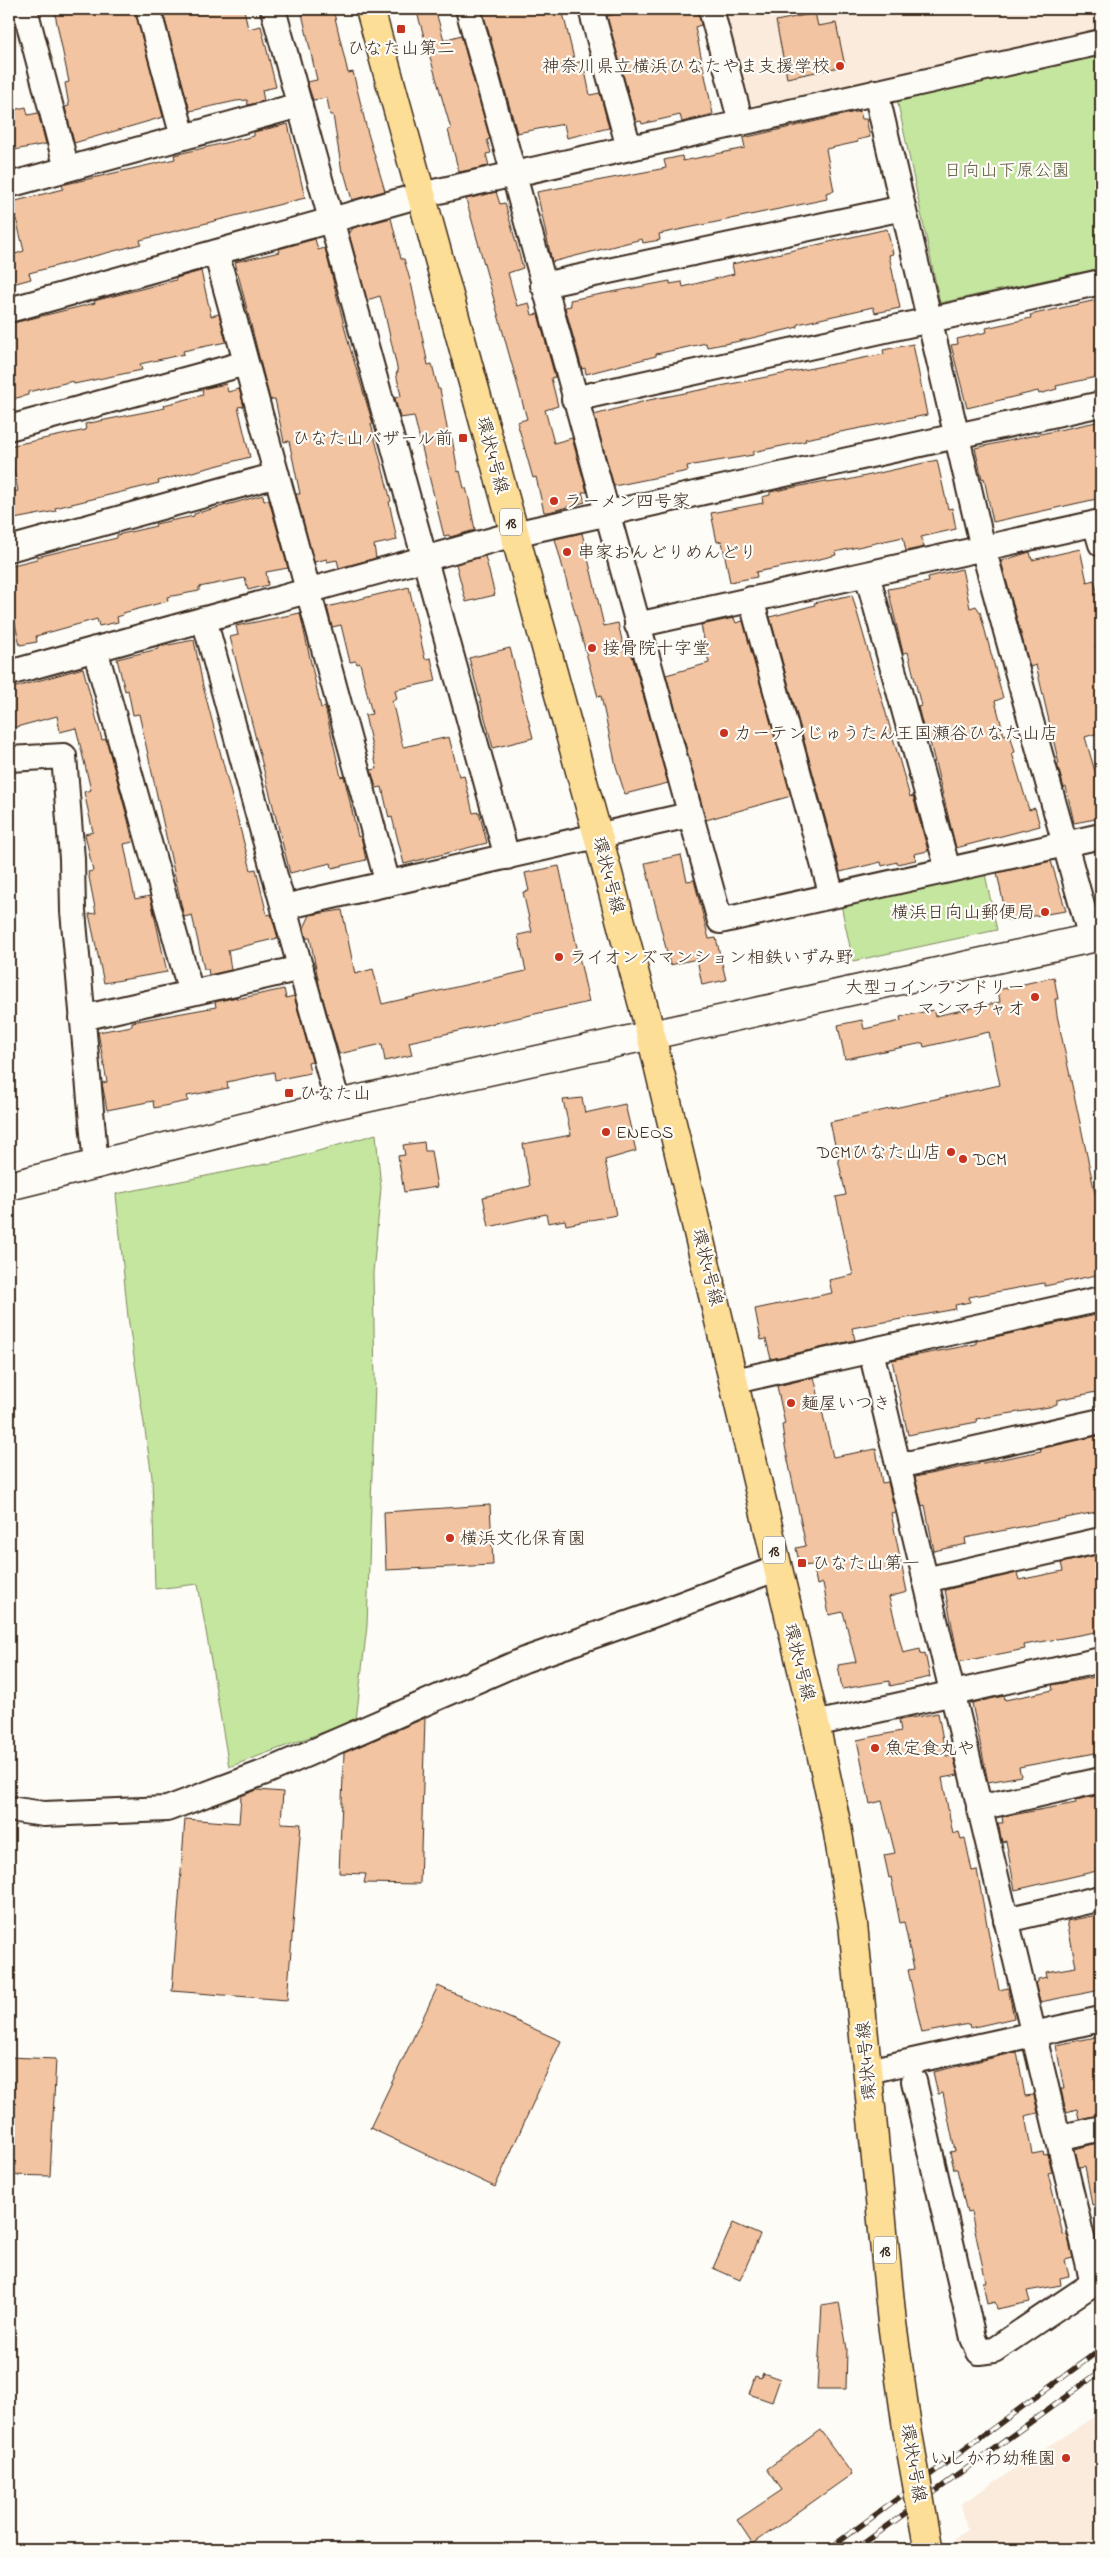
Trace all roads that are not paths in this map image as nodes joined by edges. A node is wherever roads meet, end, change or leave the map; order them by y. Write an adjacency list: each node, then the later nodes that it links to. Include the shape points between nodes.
1 (25, 9): 14 (street)
2 (148, 9): 12 (street)
3 (273, 9): 10 (street)
4 (370, 9): 17 (main road, 環状4号線 / 18)
5 (468, 9): 15 (street)
6 (591, 9): 13 (street)
7 (711, 9): 11 (street)
8 (1101, 42): 9 (street)
9 (876, 92): 11 (street); 18 (street)
10 (300, 105): 12 (street); 19 (street)
11 (741, 123): 13 (street)
12 (183, 137): 14 (street)
13 (629, 148): 15 (street)
14 (67, 169): 16 (street)
15 (513, 174): 17 (street); 22 (street)
16 (9, 184)
17 (421, 195): 19 (street); 33 (main road, 環状4号線 / 18)
18 (903, 208): 22 (street); 24 (street)
19 (332, 220): 20 (street); 36 (street)
20 (216, 252): 23 (street); 25 (street)
21 (1101, 282): 24 (street)
22 (543, 285): 26 (street)
23 (9, 310)
24 (929, 320): 26 (street); 29 (street)
25 (246, 363): 28 (street); 30 (street)
26 (574, 399): 31 (street)
27 (1101, 404): 29 (street)
28 (9, 428)
29 (957, 436): 31 (street); 34 (street)
30 (277, 475): 35 (street); 38 (street)
31 (606, 514): 33 (street); 41 (street)
32 (1099, 530): 34 (street)
33 (514, 534): 36 (street); 46 (main road, 環状4号線 / 18)
34 (983, 548): 37 (street); 48 (street)
35 (9, 549)
36 (425, 558): 38 (street); 49 (street)
37 (867, 574): 39 (street); 50 (street)
38 (308, 590): 40 (street); 51 (street)
39 (751, 599): 41 (street); 52 (street)
40 (204, 619): 42 (street); 53 (street)
41 (637, 625): 45 (street)
42 (95, 649): 43 (street); 56 (street)
43 (9, 673)
44 (9, 758): 57 (street, via 64,756)
45 (689, 816): 46 (street); 52 (street, via 720,921)
46 (598, 836): 49 (street); 58 (main road, 環状4号線 / 18)
47 (1101, 836): 48 (street)
48 (1066, 844): 50 (street); 54 (street)
49 (507, 857): 51 (street)
50 (948, 870): 52 (street)
51 (388, 884): 53 (street)
52 (832, 896)
53 (284, 907): 55 (street)
54 (1096, 937): 58 (street)
55 (300, 968): 56 (street); 59 (street)
56 (191, 993): 57 (street)
57 (82, 1018): 60 (street)
58 (651, 1035): 59 (street); 64 (main road, 環状4号線 / 18)
59 (338, 1104): 60 (street)
60 (96, 1166): 61 (street)
61 (9, 1186)
62 (1101, 1299): 63 (street)
63 (871, 1351): 64 (street); 66 (street)
64 (735, 1381): 68 (main road, 環状4号線 / 18)
65 (1101, 1421): 66 (street)
66 (898, 1466): 69 (street)
67 (1101, 1540): 69 (street)
68 (778, 1568): 72 (main road, 環状4号線 / 18); 75 (street, via 524,1660 268,1771 167,1809 44,1814)
69 (925, 1580): 71 (street)
70 (1101, 1660): 71 (street)
71 (952, 1693): 72 (street); 74 (street)
72 (815, 1724): 80 (main road, 環状4号線 / 18, via 853,1924)
73 (1101, 1780): 74 (street)
74 (979, 1808): 77 (street)
75 (9, 1809)
76 (1101, 1898): 77 (street)
77 (1006, 1920): 79 (street)
78 (1101, 2019): 79 (street)
79 (1033, 2034): 80 (street); 83 (street)
80 (868, 2071): 85 (main road, 環状4号線 / 18, bridge, via 892,2323)
81 (914, 2081): 84 (street, via 973,2338 979,2352 994,2350)
82 (1101, 2128): 83 (street)
83 (1058, 2138): 84 (street)
84 (1097, 2281)
85 (929, 2548)

